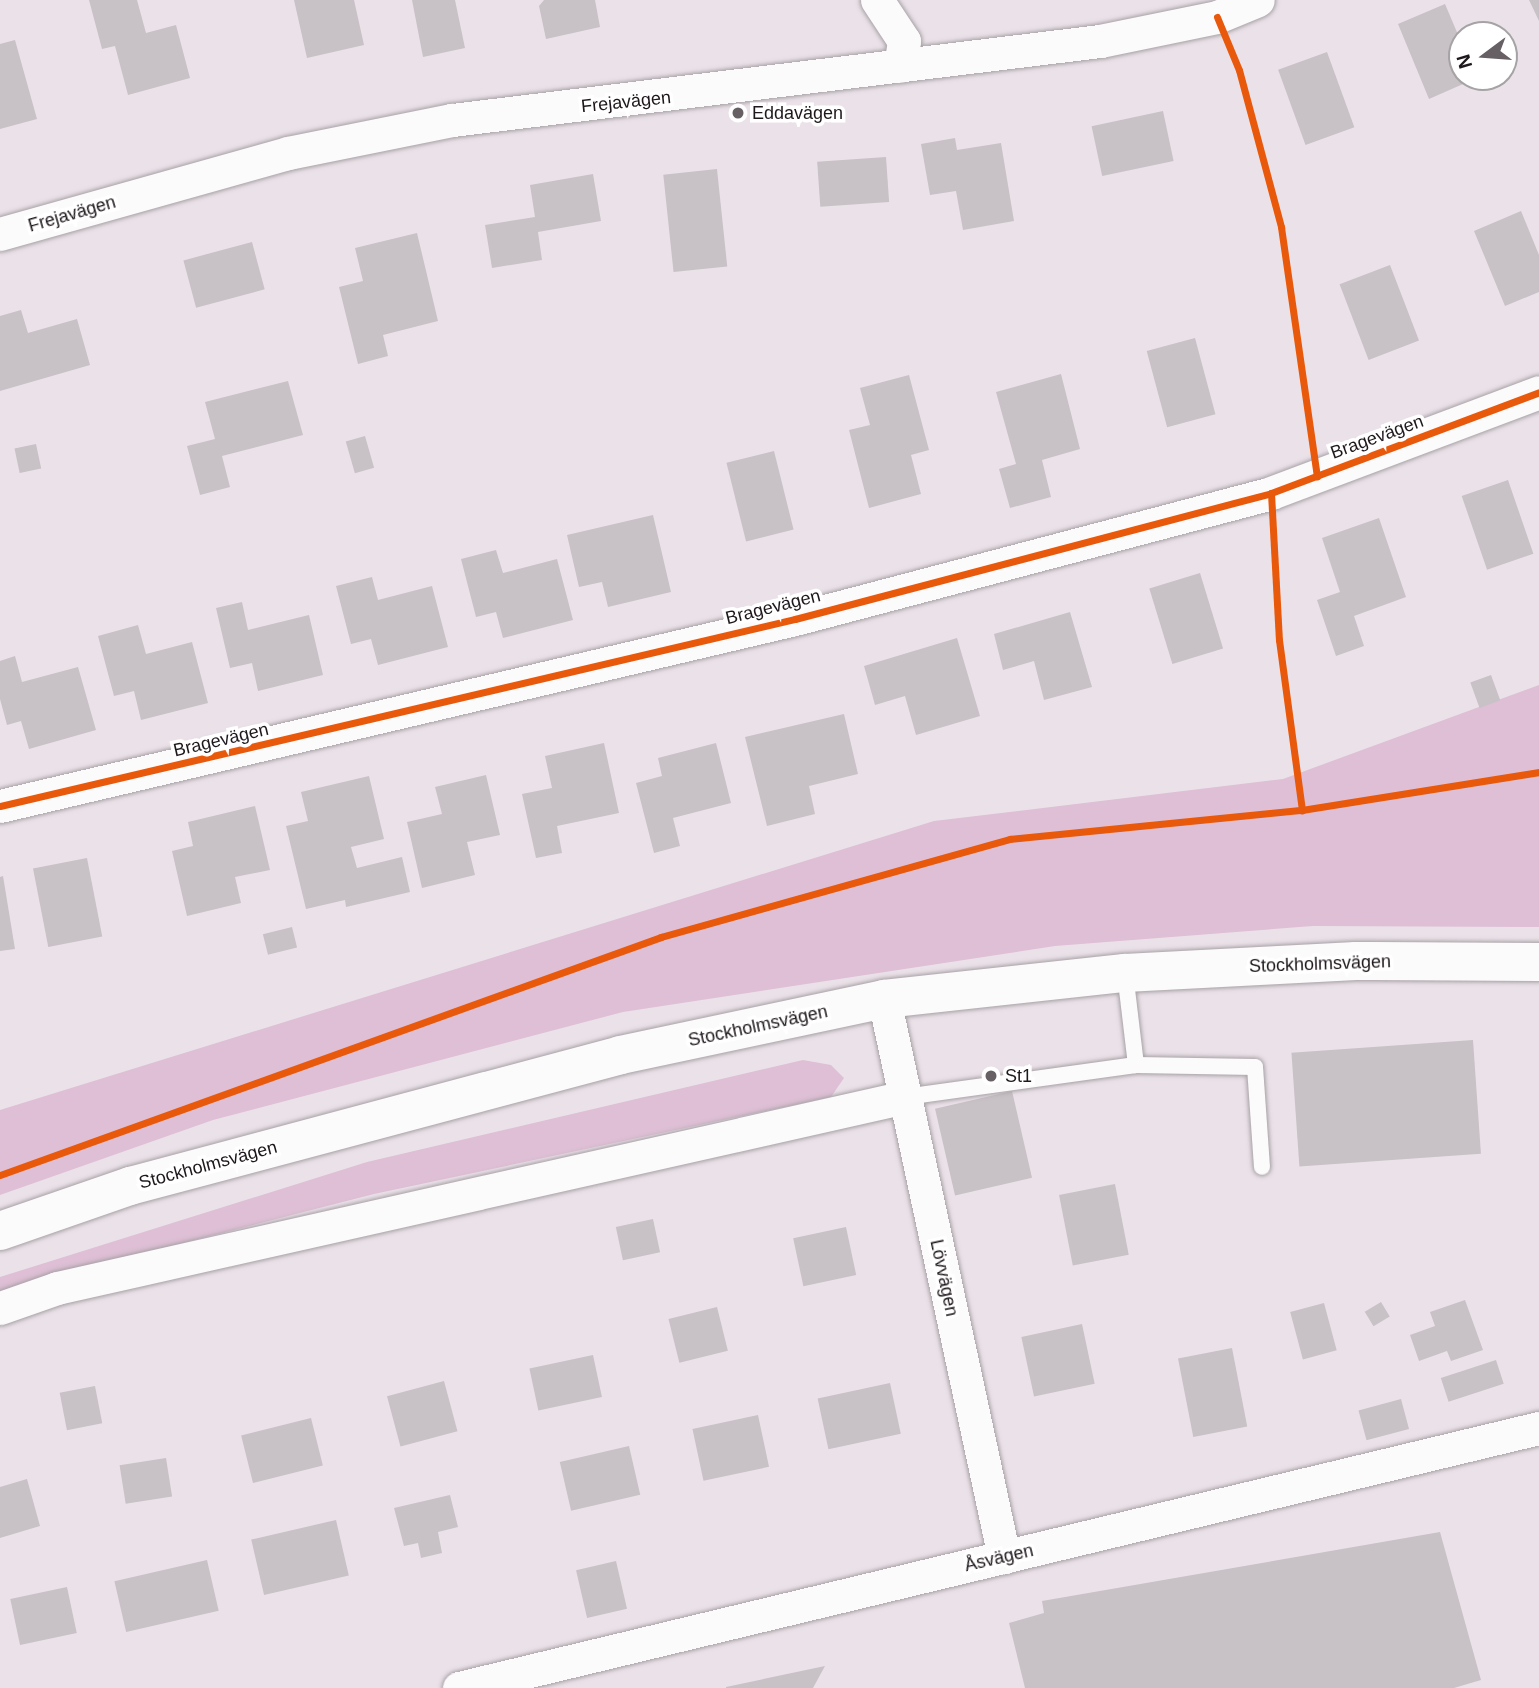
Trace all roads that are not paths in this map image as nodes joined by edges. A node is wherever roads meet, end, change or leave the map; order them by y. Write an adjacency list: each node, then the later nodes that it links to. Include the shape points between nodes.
1 (877, 0): 3 (street, via 904,41)
2 (1258, 0): 3 (street, Frejavägen, via 1217,17 1100,41)
3 (900, 66): 4 (street, Frejavägen, via 452,120 288,153)
4 (0, 234)
5 (1539, 392): 6 (street, Bragevägen, via 1271,493 781,622)
6 (0, 806)
7 (1539, 962): 8 (main road, Stockholmsvägen, via 1356,961)
8 (1125, 973): 9 (main road, Stockholmsvägen); 10 (lane)
9 (884, 999): 11 (street, Lövvägen); 13 (main road, Stockholmsvägen, via 621,1055 130,1186)
10 (1136, 1065): 11 (lane); 12 (lane, via 1255,1067)
11 (905, 1097): 14 (street, via 71,1284); 16 (street, Lövvägen)
12 (1262, 1167)
13 (0, 1231)
14 (0, 1308)
15 (1539, 1428): 16 (street, Åsvägen)
16 (1004, 1557): 17 (street, Åsvägen)
17 (459, 1688)

